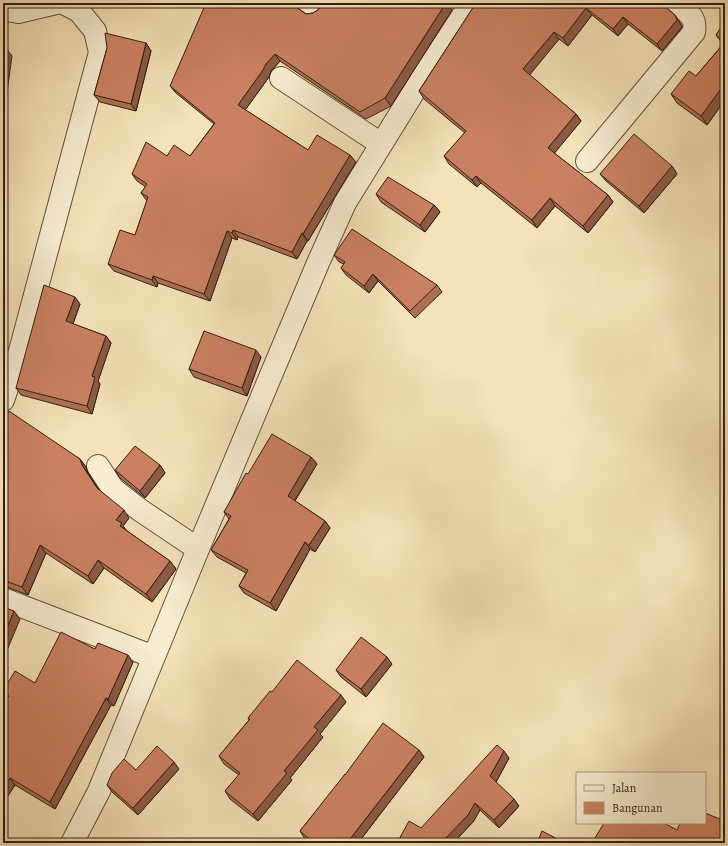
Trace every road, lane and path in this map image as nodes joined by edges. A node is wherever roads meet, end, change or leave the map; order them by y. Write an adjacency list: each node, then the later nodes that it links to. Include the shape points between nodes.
1 (56, 3): 5 (street, via 18,12)
2 (63, 3): 9 (street, via 79,11 95,31 100,52 20,351)
3 (472, 3): 7 (street)
4 (675, 3): 8 (street, via 690,14 695,24 694,32)
5 (3, 9)
6 (281, 78): 7 (street)
7 (381, 144): 11 (street, via 344,203)
8 (587, 161)
9 (3, 400)
10 (98, 466): 11 (street, via 113,489)
11 (198, 549): 13 (street)
12 (3, 599): 13 (street)
13 (154, 657): 14 (street, via 99,791)
14 (72, 843)

